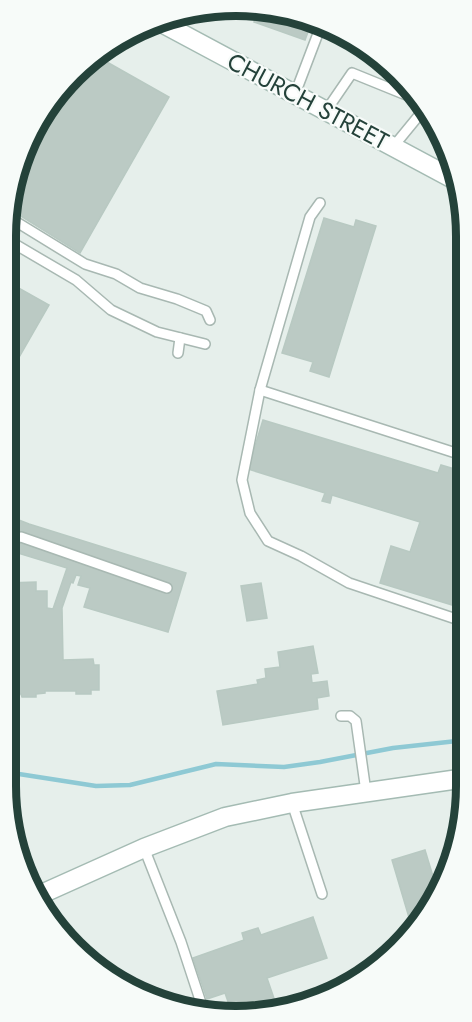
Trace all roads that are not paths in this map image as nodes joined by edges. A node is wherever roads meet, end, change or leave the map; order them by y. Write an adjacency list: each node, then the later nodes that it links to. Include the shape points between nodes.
1 (169, 27): 3 (main road, CHURCH STREET)
2 (318, 32): 3 (lane)
3 (295, 94): 5 (main road, CHURCH STREET)
4 (404, 94): 5 (lane, via 352,74)
5 (326, 111): 7 (main road, CHURCH STREET)
6 (419, 115): 7 (lane)
7 (393, 147): 8 (main road, CHURCH STREET)
8 (447, 176)
9 (320, 202): 20 (lane, via 310,218)
10 (17, 222): 11 (lane)
11 (25, 227): 12 (lane); 14 (lane)
12 (16, 235)
13 (16, 245): 15 (lane)
14 (86, 264): 15 (lane); 16 (lane, via 206,311)
15 (76, 280): 17 (lane, via 111,310 157,332)
16 (210, 320)
17 (180, 338): 18 (lane); 19 (lane)
18 (205, 344)
19 (177, 353)
20 (260, 390): 21 (lane); 24 (lane, via 242,480 250,513 268,541 350,582)
21 (456, 453)
22 (16, 538): 23 (lane)
23 (167, 588)
24 (456, 619)
25 (341, 716): 27 (lane, via 356,721)
26 (456, 779): 27 (main road)
27 (366, 792): 28 (main road)
28 (292, 803): 29 (main road, via 225,817); 31 (lane)
29 (144, 848): 30 (main road); 32 (lane)
30 (44, 893)
31 (322, 894)
32 (201, 1003)

